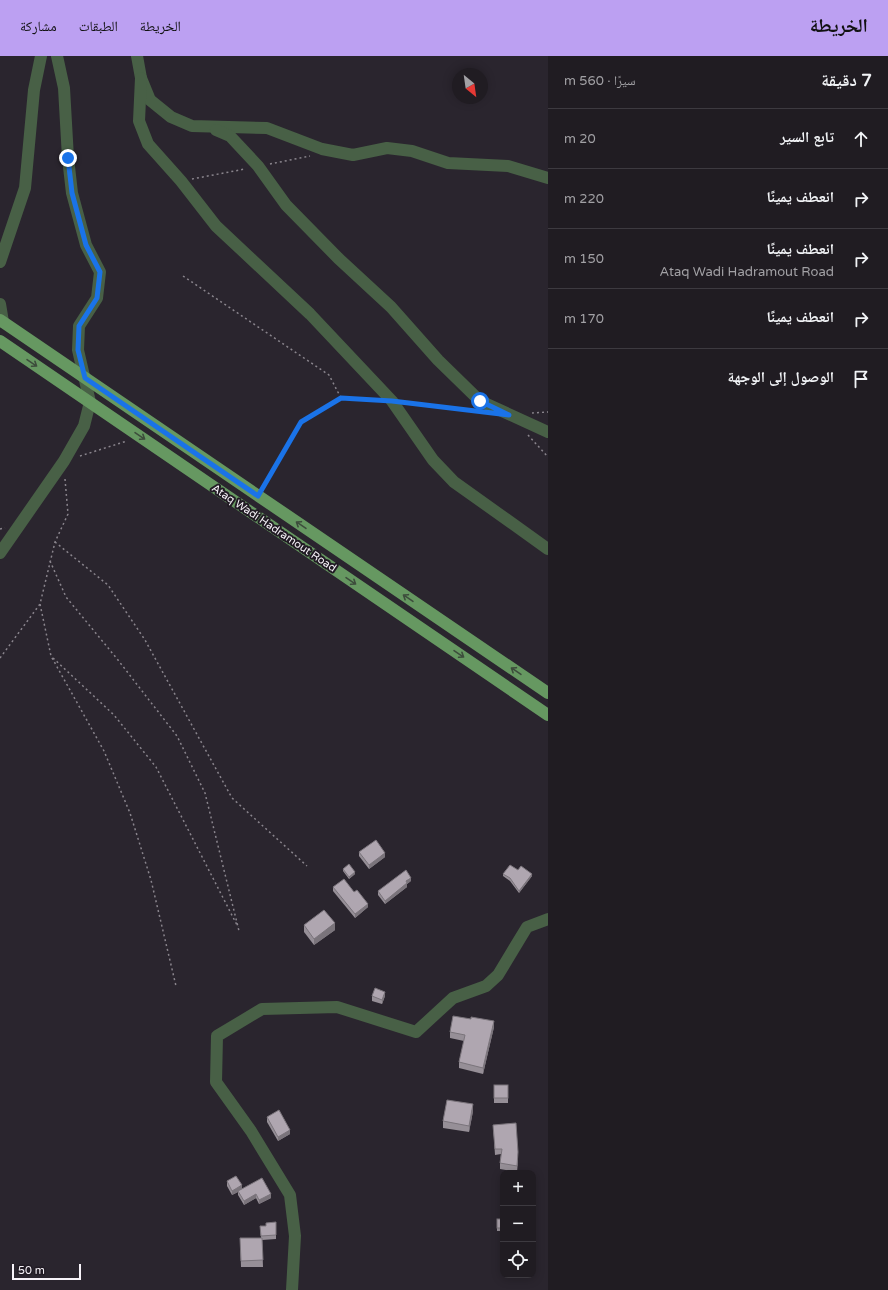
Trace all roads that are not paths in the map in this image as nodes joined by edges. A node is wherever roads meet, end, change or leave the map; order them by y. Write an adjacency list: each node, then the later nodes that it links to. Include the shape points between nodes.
1 (41, 56): 7 (street, via 34,90 25,188)
2 (57, 56): 11 (street, via 64,88 72,193 86,245 100,272 97,298 79,326 78,350)
3 (136, 56): 4 (street)
4 (141, 78): 5 (street, via 150,100 171,117 192,126); 14 (street, via 139,121 148,144 216,226 310,314 392,401 433,460 454,482)
5 (212, 128): 6 (street, via 266,128 322,149 353,154 388,148 412,151 448,163 508,166); 13 (street, via 230,136 258,166 286,205 391,307 438,360 480,401)
6 (548, 178)
7 (0, 262)
8 (0, 304): 9 (street)
9 (1, 321): 11 (main road, Ataq Wadi Hadramout Road)
10 (0, 341): 12 (main road, Ataq Wadi Hadramout Road, one-way to 12)
11 (85, 378): 12 (street); 16 (main road, Ataq Wadi Hadramout Road, one-way to 11)
12 (90, 402): 15 (street, via 84,426 64,462); 17 (main road, Ataq Wadi Hadramout Road, one-way to 17)
13 (548, 432)
14 (548, 549)
15 (0, 553)
16 (548, 693)
17 (548, 715)
18 (548, 919): 19 (street, via 527,927 498,975 486,986 453,998 416,1032 337,1007 262,1009 217,1036 216,1082 251,1131 290,1195 295,1236)
19 (292, 1290)

